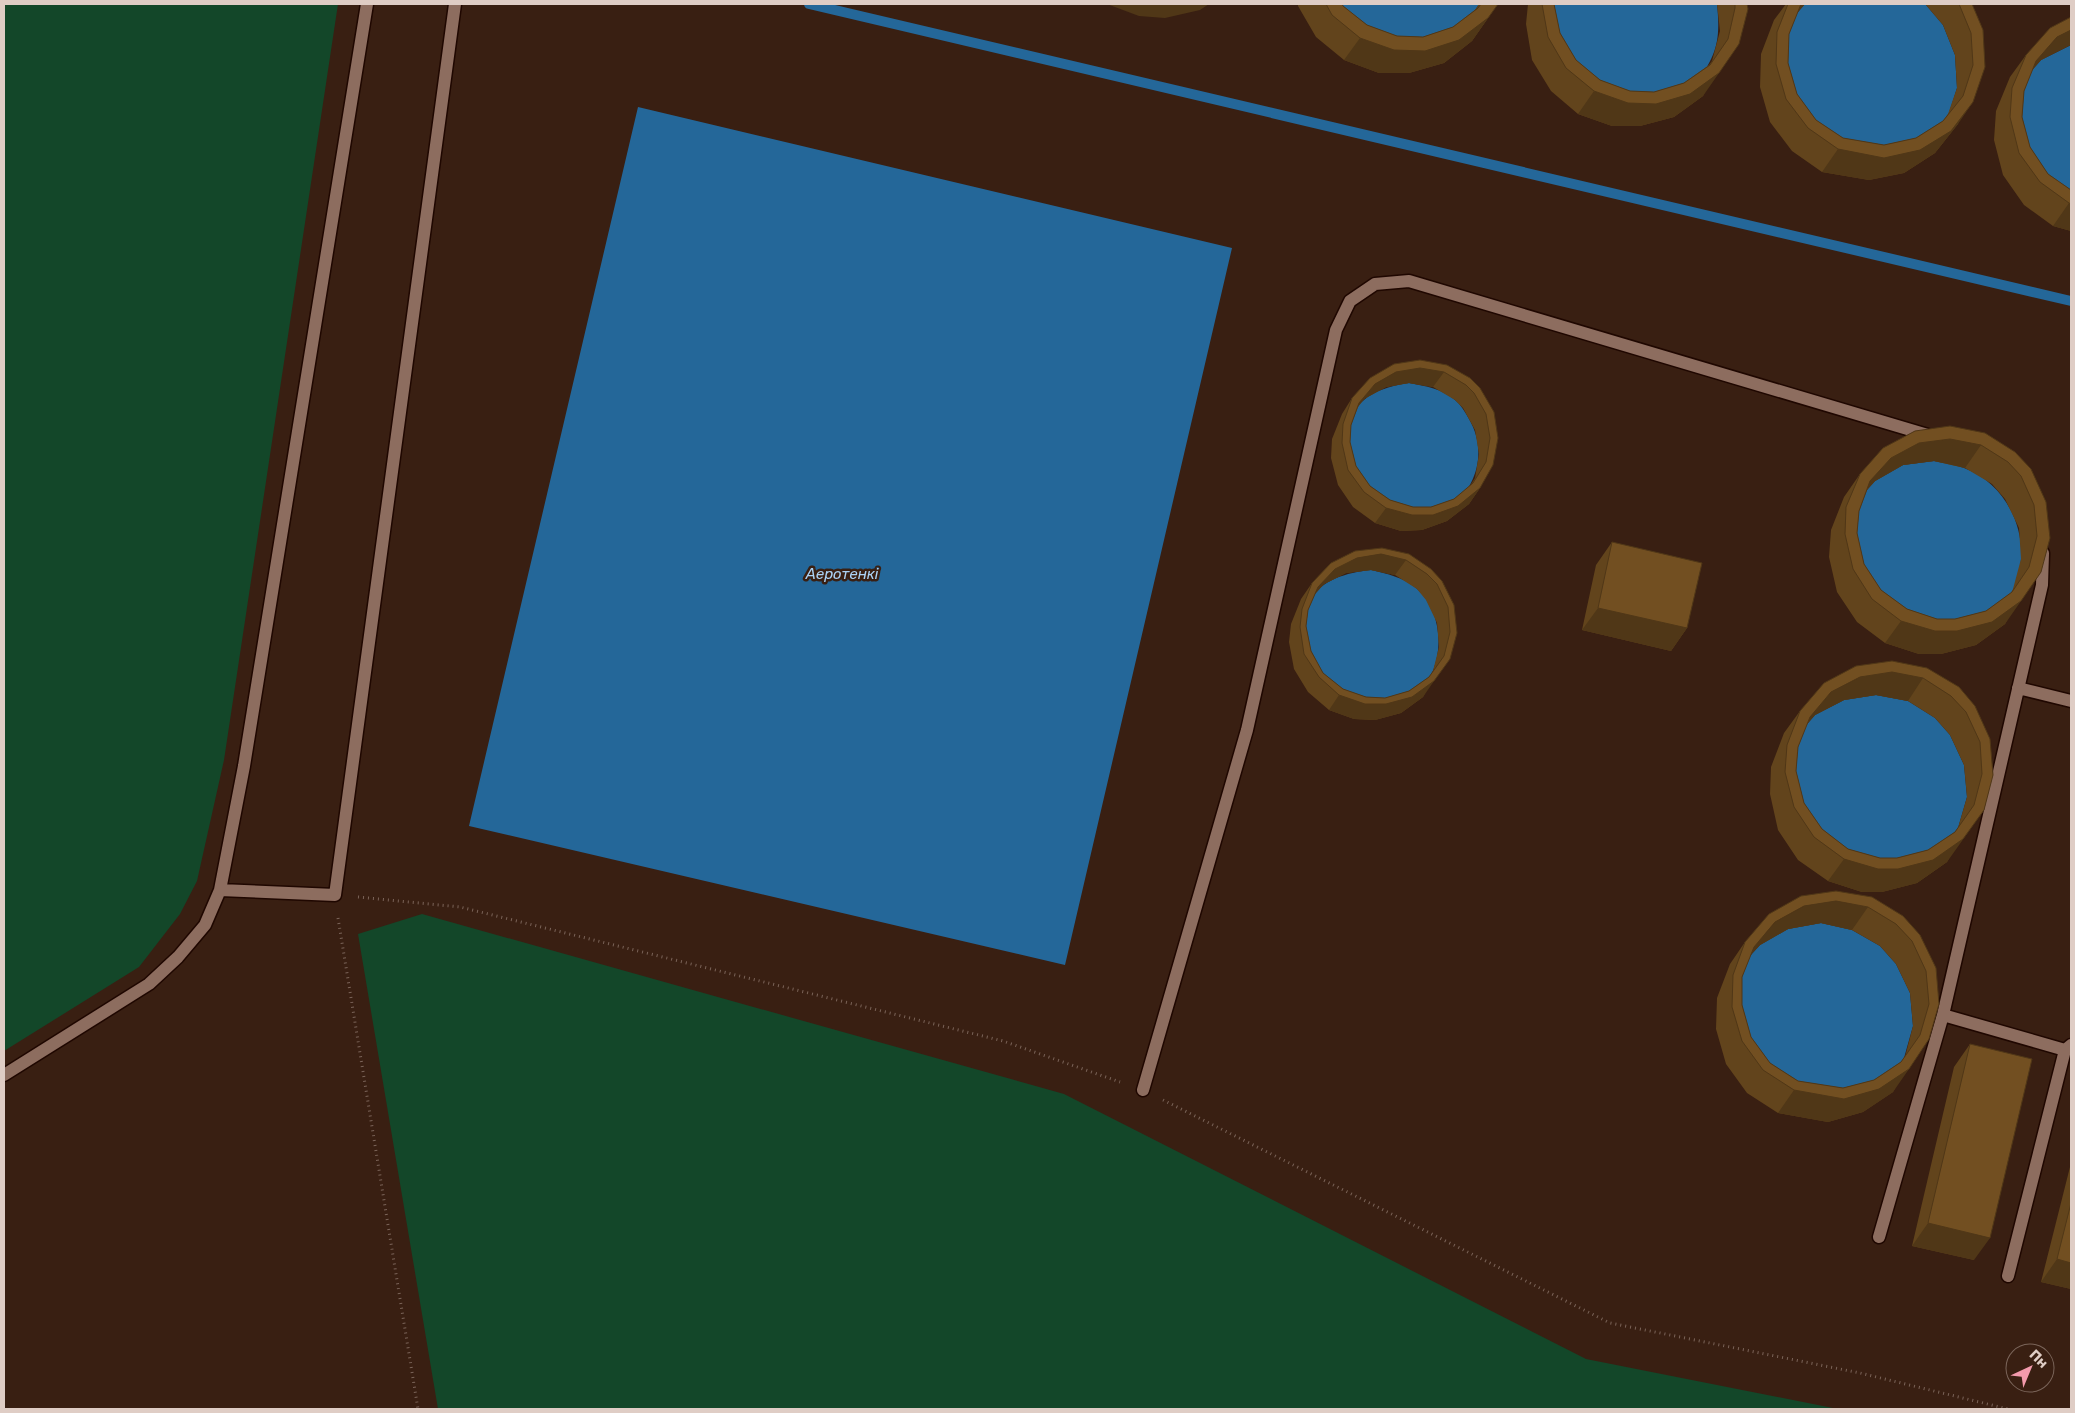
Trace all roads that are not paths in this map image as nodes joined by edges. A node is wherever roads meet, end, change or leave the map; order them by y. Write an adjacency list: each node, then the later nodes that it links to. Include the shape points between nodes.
1 (368, 4): 7 (lane, via 244,766)
2 (455, 4): 7 (lane, via 335,895)
3 (1947, 441): 11 (lane, via 1409,281 1376,284 1350,301 1336,330 1247,730)
4 (2043, 540): 5 (lane, via 2042,585)
5 (2018, 688): 6 (lane); 8 (lane)
6 (2071, 701)
7 (220, 890): 10 (lane, via 205,925 149,984)
8 (1943, 1015): 9 (lane); 12 (lane)
9 (2068, 1048): 13 (lane)
10 (4, 1075)
11 (1143, 1090)
12 (1879, 1237)
13 (2008, 1276)

